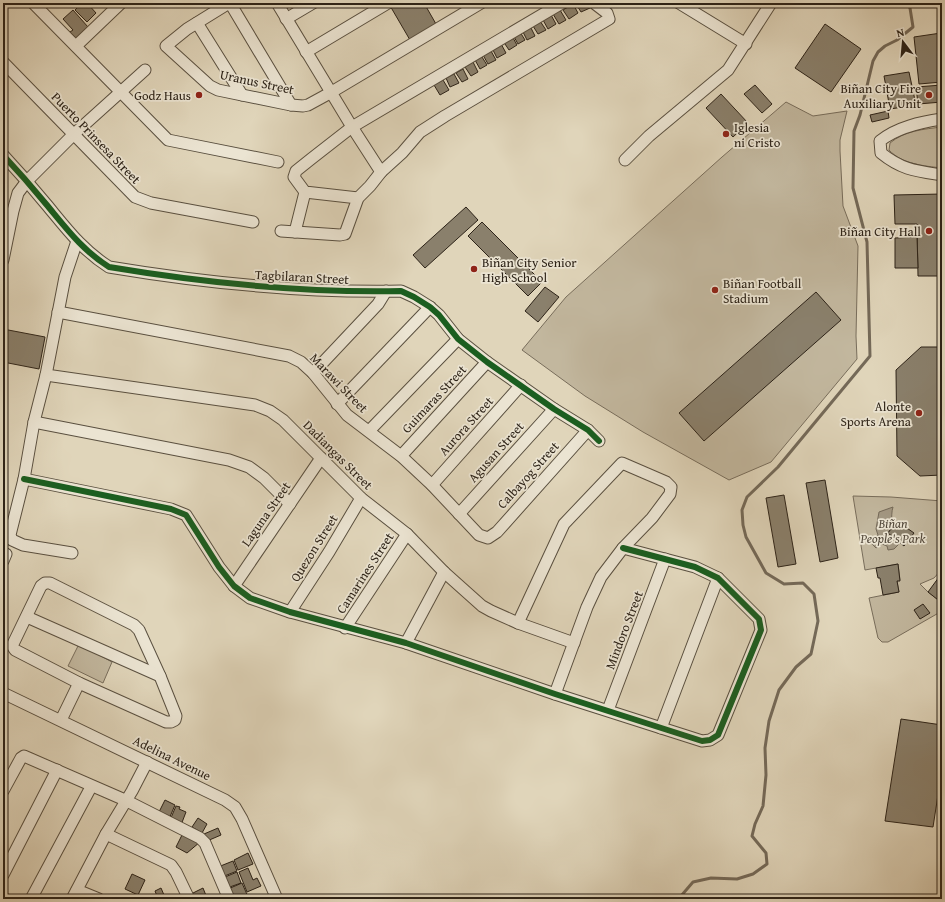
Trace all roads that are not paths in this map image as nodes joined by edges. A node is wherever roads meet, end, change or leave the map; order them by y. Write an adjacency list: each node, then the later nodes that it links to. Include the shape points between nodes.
1 (34, 3): 15 (street)
2 (121, 3): 15 (street)
3 (230, 3): 13 (street); 22 (street)
4 (277, 3): 12 (street)
5 (313, 3): 12 (street)
6 (388, 3): 16 (street)
7 (481, 3): 20 (street, Uranus Street)
8 (562, 3): 24 (street)
9 (594, 3): 29 (street, via 607,13 609,19 420,132)
10 (680, 3): 14 (street)
11 (771, 3): 14 (street)
12 (286, 19): 16 (street)
13 (197, 23): 21 (street); 21 (street, Uranus Street, via 166,46 210,86)
14 (746, 44): 27 (street, via 728,70 649,136)
15 (76, 46): 19 (street)
16 (306, 52): 20 (street)
17 (3, 62): 25 (street, Puerto Prinsesa Street)
18 (145, 70): 19 (street)
19 (121, 92): 25 (street); 28 (street, via 168,140)
20 (330, 93): 22 (street, Uranus Street, via 308,105); 24 (street)
21 (242, 95): 22 (street, Uranus Street)
22 (290, 105)
23 (942, 119): 30 (street, via 904,128 880,141 880,153 892,162 908,169)
24 (352, 127): 29 (street); 32 (street, via 296,172 294,177)
25 (74, 134): 31 (street); 34 (street, Puerto Prinsesa Street, via 135,197)
26 (3, 155): 31 (street, Tagbilaran Street)
27 (625, 160)
28 (278, 162)
29 (381, 172): 33 (street)
30 (942, 175)
31 (27, 181): 37 (street, Tagbilaran Street); 38 (street, via 18,193)
32 (305, 192): 33 (street); 36 (street)
33 (358, 198): 36 (street, via 345,234)
34 (254, 222)
35 (281, 231): 36 (street)
36 (295, 232)
37 (77, 241): 40 (street, Tagbilaran Street, via 109,267 127,270 261,287); 42 (street, via 65,277)
38 (4, 245): 39 (street)
39 (3, 260)
40 (386, 292): 41 (street, Tagbilaran Street, via 401,291); 45 (street, via 378,304)
41 (430, 307): 43 (street, Tagbilaran Street); 48 (street)
42 (58, 312): 45 (street, Marawi Street, via 289,356 301,362); 46 (street)
43 (458, 339): 44 (street, Tagbilaran Street); 52 (street)
44 (487, 362): 47 (street, Tagbilaran Street); 54 (street, Guimaras Street)
45 (313, 373): 48 (street, Marawi Street)
46 (46, 375): 50 (street); 55 (street, Dadiangas Street, via 255,404 283,420)
47 (521, 385): 49 (street, Tagbilaran Street); 57 (street, Aurora Street)
48 (337, 404): 52 (street, Marawi Street, via 346,415)
49 (554, 409): 51 (street, Tagbilaran Street); 60 (street, Agusan Street)
50 (34, 422): 56 (street); 59 (street, via 229,460 249,467)
51 (588, 430): 53 (street, Tagbilaran Street); 62 (street, Calbayog Street, via 497,532)
52 (369, 432): 54 (street, Marawi Street)
53 (599, 441)
54 (401, 456): 57 (street, Marawi Street)
55 (321, 458): 58 (street, Dadiangas Street); 59 (street, Laguna Street)
56 (24, 479): 64 (street, via 11,530 12,540 23,545); 68 (street, via 186,514)
57 (432, 484): 60 (street, Marawi Street)
58 (361, 498): 61 (street, Dadiangas Street); 69 (street, Quezon Street)
59 (290, 504): 68 (street, Laguna Street)
60 (459, 514): 62 (street, Marawi Street, via 479,535)
61 (407, 534): 66 (street, Dadiangas Street); 72 (street, Camarines Street)
62 (488, 538)
63 (623, 548): 65 (street); 71 (street, via 652,518 670,494 671,487 666,482 622,463 564,524); 74 (street, via 601,577)
64 (72, 553)
65 (665, 559): 67 (street, via 695,567); 79 (street, Mindoro Street)
66 (444, 572): 71 (street, Dadiangas Street, via 482,606); 73 (street)
67 (718, 578): 81 (street); 81 (street, via 759,619 761,630 718,735 702,742)
68 (234, 586): 69 (street, via 250,598)
69 (290, 612): 72 (street)
70 (26, 617): 75 (street); 75 (street, via 42,586 50,583 134,625 139,630); 76 (street, via 13,648)
71 (518, 623): 74 (street, Dadiangas Street)
72 (345, 628): 73 (street)
73 (406, 643): 78 (street)
74 (574, 643): 78 (street)
75 (160, 676): 76 (street, via 176,716 172,722 166,722)
76 (79, 683): 80 (street)
77 (3, 693): 80 (street, Adelina Avenue)
78 (555, 694): 79 (street)
79 (608, 710): 81 (street)
80 (61, 720): 82 (street, Adelina Avenue)
81 (661, 728)
82 (147, 762): 86 (street); 94 (street, Adelina Avenue, via 225,800 235,808)
83 (57, 770): 84 (street); 85 (street, via 24,756); 88 (street)
84 (92, 786): 86 (street); 90 (street)
85 (3, 791)
86 (125, 800): 87 (street); 93 (street, via 200,838 205,843)
87 (106, 834): 89 (street); 92 (street, via 171,865)
88 (3, 875)
89 (74, 894): 91 (street)
90 (31, 899)
91 (99, 899)
92 (189, 899)
93 (229, 899)
94 (277, 899)

